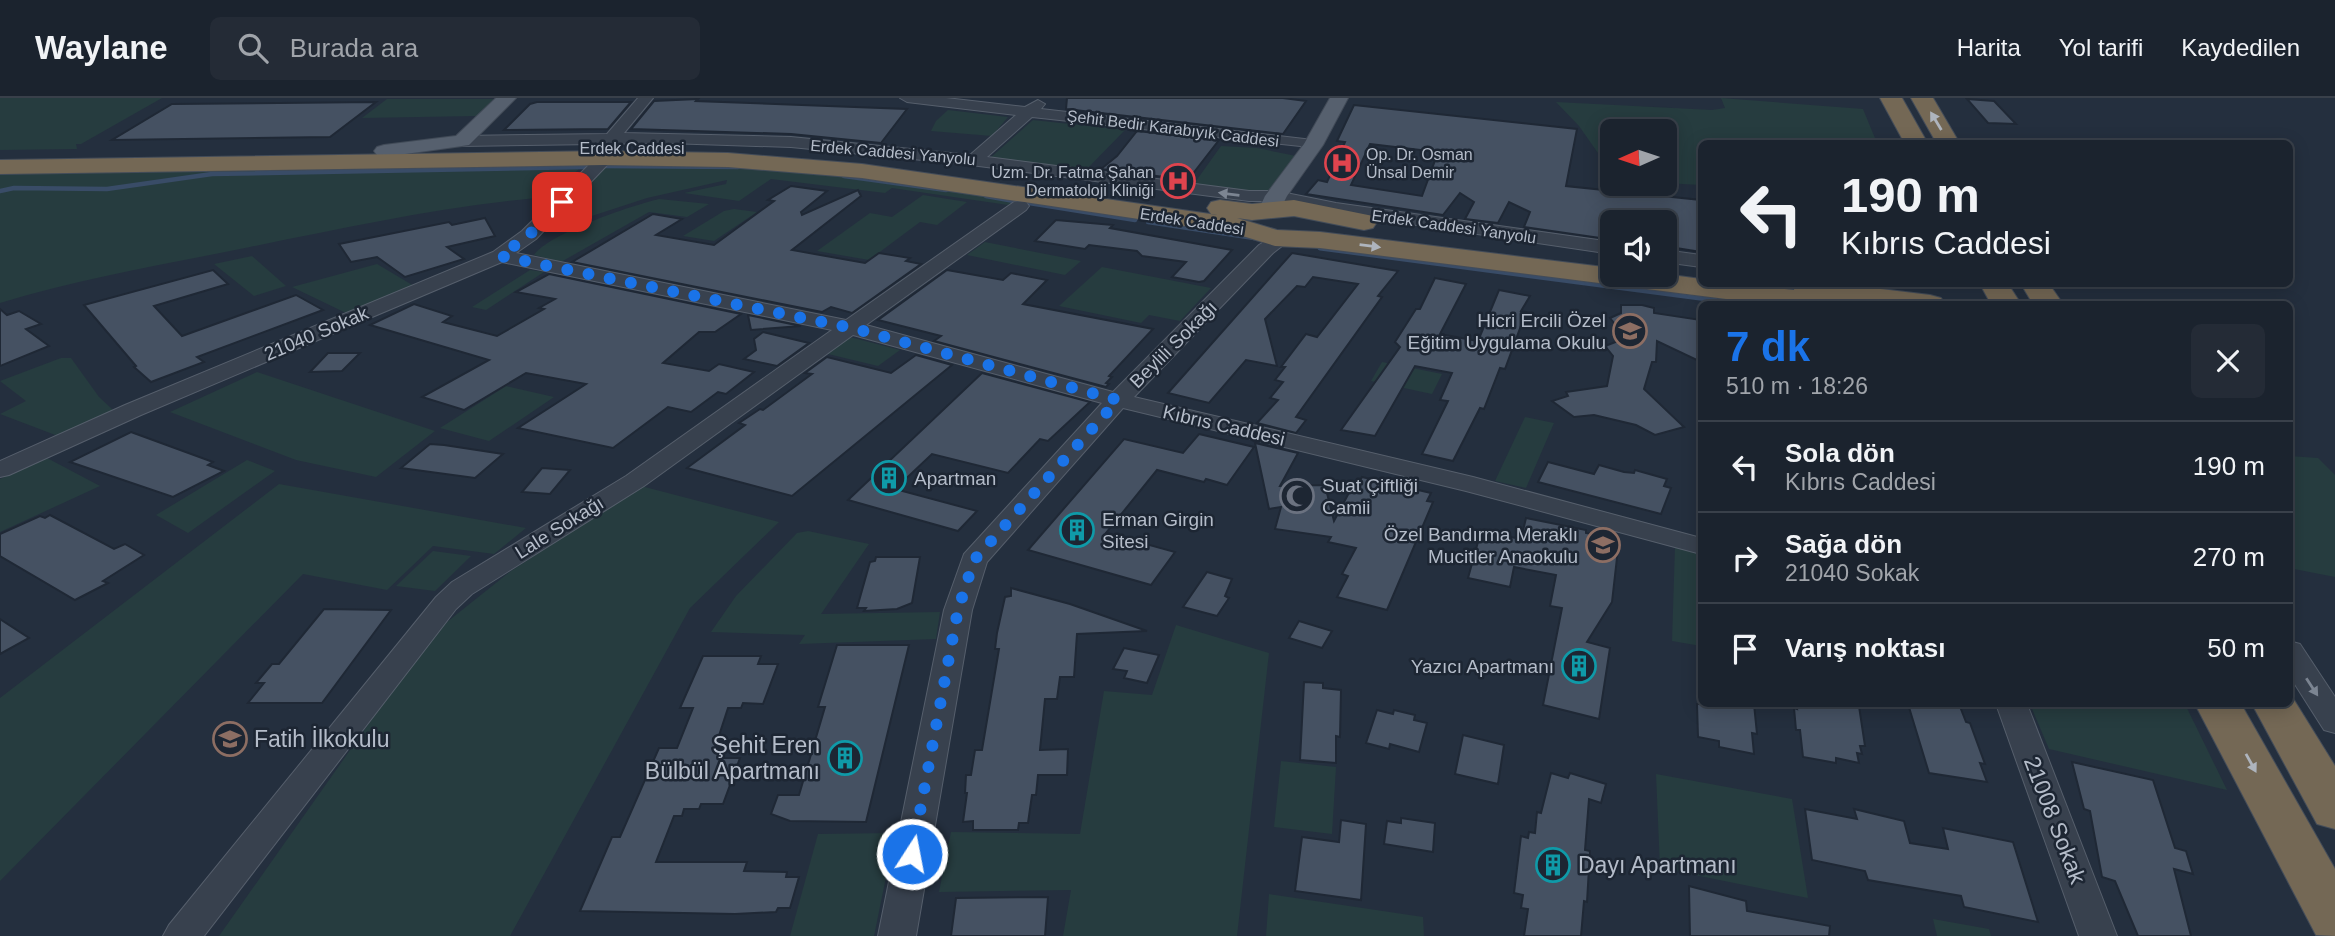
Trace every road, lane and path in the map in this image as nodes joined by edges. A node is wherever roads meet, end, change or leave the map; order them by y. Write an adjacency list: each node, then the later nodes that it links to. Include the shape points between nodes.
1 (507, 98): 11 (main road)
2 (646, 98): 13 (street, 21040 Sokak)
3 (907, 98): 8 (street, Şehit Bedir Karabıyık Caddesi)
4 (1044, 98): 8 (street)
5 (1339, 98): 12 (main road)
6 (1891, 98): 9 (highway)
7 (1922, 98): 10 (highway, one-way to 7)
8 (1030, 110): 12 (street, Şehit Bedir Karabıyık Caddesi); 16 (street)
9 (1915, 140)
10 (1947, 140)
11 (462, 141): 13 (street, Erdek Caddesi Yanyolu); 14 (main road)
12 (1313, 145): 19 (main road)
13 (608, 148): 16 (street, Erdek Caddesi Yanyolu, via 788,142); 17 (highway, Erdek Caddesi); 19 (highway, Erdek Caddesi, via 848,170); 21 (street, 21040 Sokak, via 529,235)
14 (384, 151): 15 (highway, Erdek Caddesi); 19 (highway, Erdek Caddesi, via 629,147 806,153 952,168)
15 (0, 158)
16 (975, 159): 19 (street, Erdek Caddesi Yanyolu, one-way to 16, via 1238,195)
17 (0, 167)
18 (1020, 206): 33 (street, Lale Sokağı)
19 (1278, 221): 20 (street, Erdek Caddesi Yanyolu, via 1336,208); 23 (highway, Erdek Caddesi); 27 (highway, Erdek Caddesi, one-way to 27); 34 (street, Beylili Sokağı)
20 (1600, 246)
21 (500, 256): 33 (street, Kıbrıs Caddesi); 35 (street, 21040 Sokak)
22 (1677, 258): 24 (street)
23 (1600, 259)
24 (1698, 261)
25 (1677, 269): 26 (highway)
26 (1698, 273)
27 (1698, 279)
28 (1753, 287): 31 (highway, Erdek Caddesi, one-way to 31)
29 (1786, 287): 31 (highway, Erdek Caddesi)
30 (1927, 287): 31 (highway)
31 (1839, 299): 32 (highway, Erdek Caddesi)
32 (1875, 301)
33 (852, 328): 34 (street, Kıbrıs Caddesi); 44 (street, Lale Sokağı, via 635,481 483,574 446,603)
34 (1118, 400): 36 (street, Kıbrıs Caddesi, via 1474,485); 45 (street, Beylili Sokağı, via 969,570)
35 (0, 470)
36 (1698, 545)
37 (2293, 657): 41 (street, one-way to 41)
38 (2012, 707): 46 (street, 21008 Sokak)
39 (2220, 707): 43 (highway, one-way to 43)
40 (2277, 707): 42 (highway)
41 (2335, 722)
42 (2335, 810)
43 (2335, 919)
44 (182, 936)
45 (897, 936)
46 (2098, 936)

